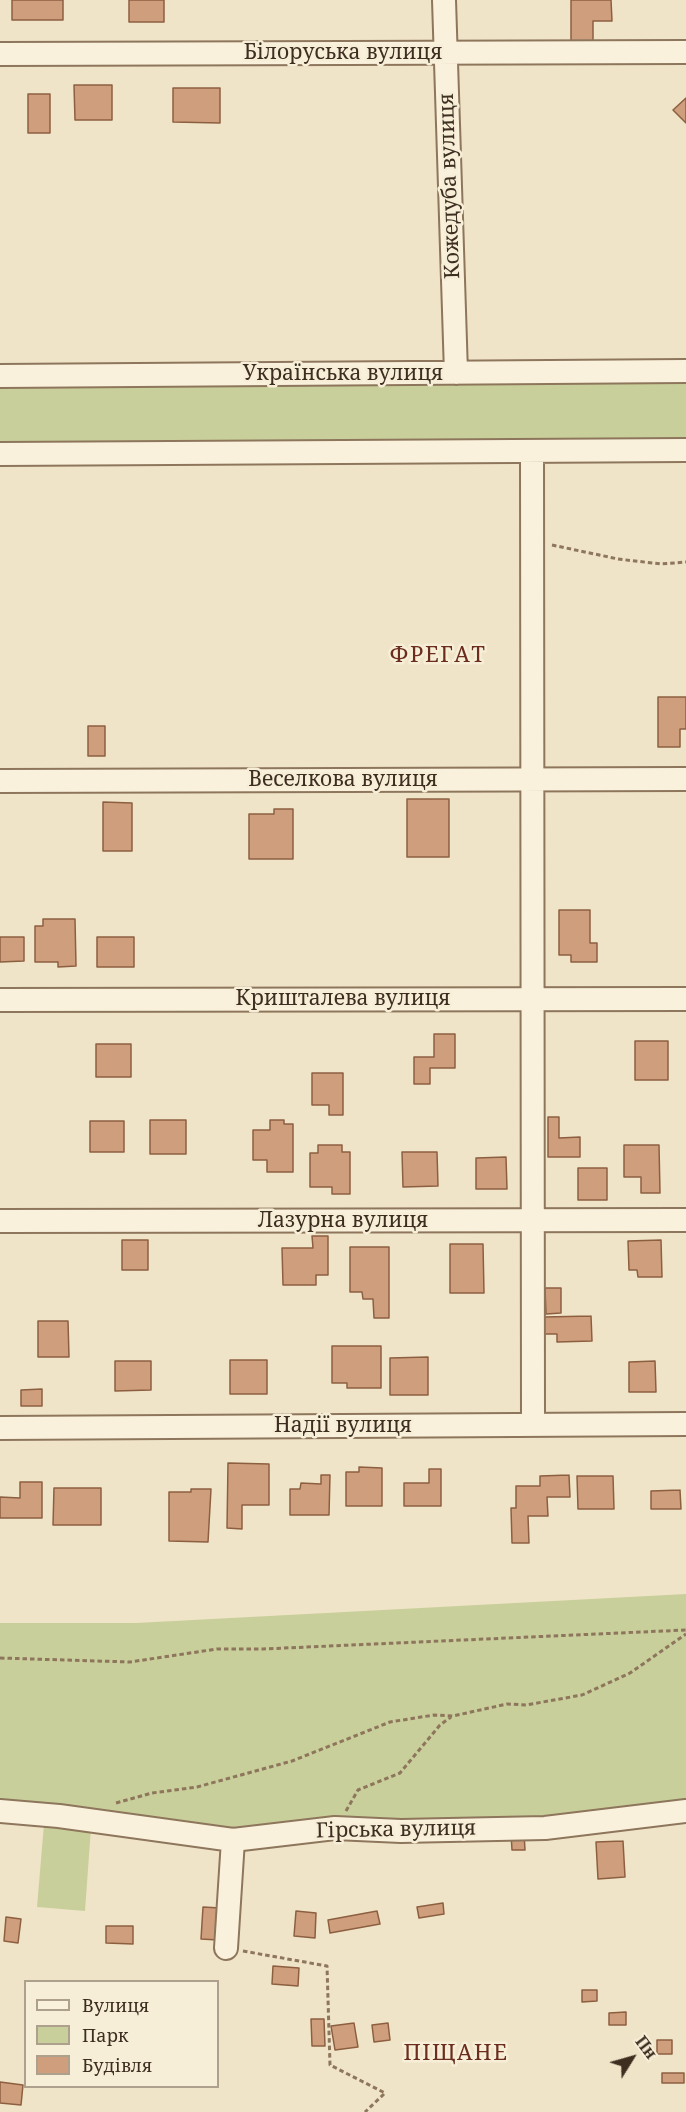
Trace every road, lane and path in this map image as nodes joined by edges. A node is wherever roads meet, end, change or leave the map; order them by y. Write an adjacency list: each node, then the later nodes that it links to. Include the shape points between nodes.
1 (444, 0): 3 (street, Кожедуба вулиця)
2 (686, 52): 3 (street, Білоруська вулиця)
3 (446, 53): 4 (street, Білоруська вулиця); 6 (street, Кожедуба вулиця)
4 (0, 54)
5 (686, 371): 6 (street, Українська вулиця)
6 (456, 373): 7 (street, Українська вулиця)
7 (0, 376)
8 (686, 450): 9 (street)
9 (532, 451): 10 (street); 11 (street)
10 (0, 454)
11 (532, 543): 12 (path, via 618,559 661,564); 13 (street)
12 (686, 562)
13 (532, 779): 14 (street, Веселкова вулиця); 15 (street, Веселкова вулиця); 16 (street)
14 (686, 779)
15 (0, 781)
16 (532, 999): 17 (street, Кришталева вулиця); 18 (street, Кришталева вулиця); 19 (street)
17 (686, 999)
18 (0, 1000)
19 (533, 1220): 20 (street, Лазурна вулиця); 21 (street, Лазурна вулиця); 23 (street)
20 (686, 1220)
21 (0, 1221)
22 (686, 1424): 23 (street, Надії вулиця)
23 (533, 1425): 24 (street, Надії вулиця)
24 (0, 1428)
25 (686, 1631): 26 (path, via 217,1649 130,1662); 27 (path, via 630,1673 582,1695 526,1705 507,1704)
26 (0, 1658)
27 (453, 1716): 28 (path, via 390,1722 292,1761 197,1787); 31 (path, via 440,1725 400,1773 358,1790)
28 (113, 1803)
29 (0, 1811): 32 (street, Гірська вулиця, via 59,1815)
30 (686, 1811): 32 (street, Гірська вулиця, via 545,1828 401,1832 335,1828)
31 (342, 1815)
32 (233, 1840): 33 (street)
33 (226, 1948): 34 (path, via 327,1966 330,2065 385,2093)
34 (365, 2112)

